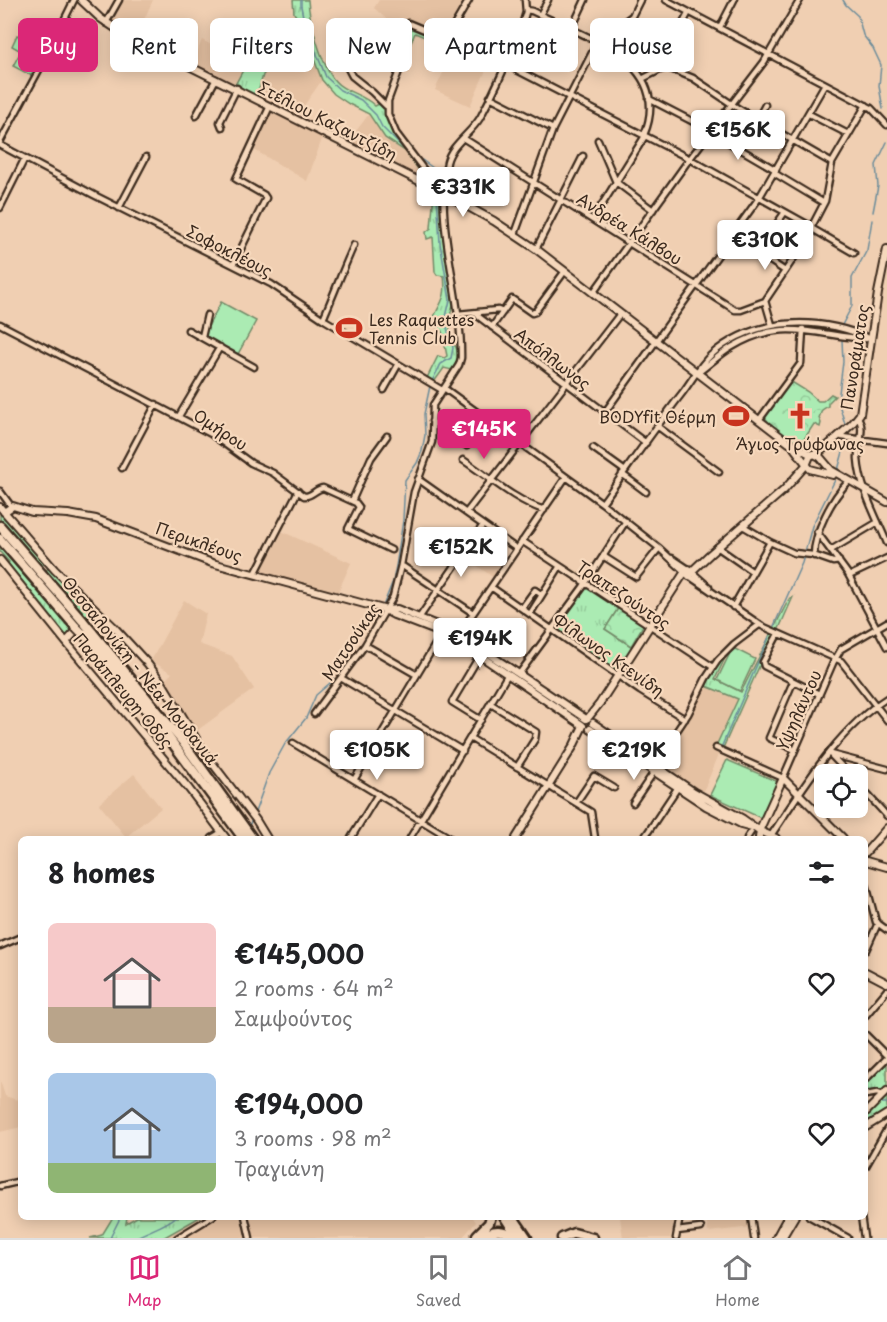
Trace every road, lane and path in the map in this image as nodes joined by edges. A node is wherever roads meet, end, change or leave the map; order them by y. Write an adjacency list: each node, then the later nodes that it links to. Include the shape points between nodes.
1 (74, 0): 56 (street)
2 (81, 0): 21 (street, Στέλιου Καζαντζίδη)
3 (119, 0): 21 (street)
4 (470, 0): 15 (street)
5 (525, 0): 12 (street, Ματσούκας)
6 (548, 0): 14 (street)
7 (585, 0): 18 (street)
8 (640, 0): 19 (street)
9 (666, 0): 13 (street)
10 (734, 0): 22 (street)
11 (800, 0): 24 (street)
12 (526, 10): 14 (street); 16 (street, Ματσούκας)
13 (689, 12): 20 (street); 22 (street)
14 (540, 15): 17 (street)
15 (459, 18)
16 (523, 18)
17 (546, 18)
18 (577, 18)
19 (628, 18)
20 (686, 18)
21 (106, 23): 32 (street, Στέλιου Καζαντζίδη)
22 (720, 27): 24 (street)
23 (424, 29): 43 (street, via 406,24 400,36 406,52)
24 (770, 54): 34 (street); 39 (street)
25 (590, 56): 37 (street)
26 (350, 72): 43 (street)
27 (501, 72): 36 (street, Ματσούκας)
28 (521, 72): 37 (street)
29 (636, 72): 33 (street)
30 (657, 72): 33 (street)
31 (679, 72): 39 (street)
32 (216, 79): 35 (street, Στέλιου Καζαντζίδη); 45 (street)
33 (642, 79): 38 (street)
34 (825, 84): 41 (street); 44 (street)
35 (237, 88): 42 (street, Στέλιου Καζαντζίδη); 48 (street, via 220,122)
36 (490, 97): 49 (street); 53 (street, Ματσούκας)
37 (569, 97): 49 (street); 52 (street)
38 (649, 99): 50 (street); 52 (street)
39 (732, 105): 46 (street); 50 (street)
40 (765, 105): 46 (street)
41 (866, 105): 47 (street); 51 (street)
42 (270, 106): 65 (street, Στέλιου Καζαντζίδη); 82 (street, via 236,179 266,198)
43 (387, 109): 65 (street, via 392,127 424,170)
44 (809, 114): 51 (street); 55 (street)
45 (196, 116)
46 (757, 120): 55 (street)
47 (887, 125)
48 (222, 127)
49 (553, 129): 63 (street)
50 (711, 131): 60 (street); 62 (street)
51 (848, 134): 61 (street)
52 (644, 136): 60 (street); 64 (street)
53 (463, 138): 63 (street, Ανδρέα Κάλβου); 66 (street, Ματσούκας, via 448,157)
54 (598, 140): 64 (street)
55 (793, 142): 61 (street); 62 (street)
56 (0, 143): 59 (street, Σοφοκλέους)
57 (584, 156): 68 (street)
58 (146, 157): 71 (street)
59 (25, 158): 70 (street); 71 (street, Σοφοκλέους)
60 (690, 159): 67 (street); 72 (street)
61 (832, 163): 69 (street)
62 (775, 171): 67 (street); 69 (street)
63 (535, 182): 68 (street, Ανδρέα Κάλβου); 76 (street)
64 (616, 182): 72 (street); 74 (street)
65 (423, 183): 66 (street, Στέλιου Καζαντζίδη)
66 (445, 194): 76 (street, Στέλιου Καζαντζίδη); 90 (street, Ματσούκας)
67 (759, 198): 73 (street); 85 (street)
68 (561, 199): 74 (street, Ανδρέα Κάλβου); 79 (street)
69 (824, 203): 75 (street)
70 (0, 208)
71 (119, 208): 82 (street, Σοφοκλέους)
72 (653, 210): 77 (street)
73 (785, 212): 75 (street); 84 (street, via 757,252)
74 (592, 219): 77 (street, Ανδρέα Κάλβου)
75 (811, 228): 81 (street); 84 (street)
76 (515, 234): 79 (street, Στέλιου Καζαντζίδη)
77 (629, 242): 85 (street, Ανδρέα Κάλβου); 86 (street)
78 (354, 245): 93 (street)
79 (536, 249): 83 (street, Στέλιου Καζαντζίδη)
80 (887, 251): 100 (street, Πανοράματος)
81 (854, 254)
82 (233, 265): 93 (street, Σοφοκλέους, via 276,287)
83 (565, 271): 86 (street, Στέλιου Καζαντζίδη); 88 (street, via 534,313 513,299)
84 (785, 271): 87 (street)
85 (697, 285): 87 (street, Ανδρέα Κάλβου, via 735,310); 101 (street)
86 (593, 293): 91 (street, Στέλιου Καζαντζίδη)
87 (765, 301): 95 (street)
88 (503, 312): 89 (street); 96 (street)
89 (477, 313): 90 (street); 96 (street, Απόλλωνος)
90 (458, 314): 107 (street, Ματσούκας, via 461,360)
91 (620, 314): 101 (street, Στέλιου Καζαντζίδη); 106 (street)
92 (207, 315): 99 (street)
93 (323, 319): 103 (street, Σοφοκλέους)
94 (0, 324): 109 (street, Ομήρου)
95 (772, 325): 100 (street, via 817,325); 105 (street, via 730,341 710,356)
96 (492, 327): 106 (street, Απόλλωνος)
97 (803, 329): 100 (street); 105 (street, via 773,331 743,341); 113 (street, via 801,363)
98 (188, 330): 99 (street)
99 (202, 338): 102 (street)
100 (871, 339): 112 (street, Πανοράματος)
101 (655, 341): 105 (street, Στέλιου Καζαντζίδη); 110 (street)
102 (220, 347): 104 (street); 111 (street)
103 (398, 364): 107 (street, Σοφοκλέους); 108 (street)
104 (254, 367)
105 (697, 374): 113 (street, Στέλιου Καζαντζίδη); 115 (street)
106 (566, 383): 110 (street, Απόλλωνος); 122 (street)
107 (443, 389): 114 (street, Ματσούκας, via 433,405); 122 (street, Σοφοκλέους)
108 (384, 390)
109 (156, 404): 111 (street, Ομήρου); 130 (street)
110 (605, 412): 120 (street, Απόλλωνος)
111 (179, 417): 142 (street, Ομήρου)
112 (858, 418): 116 (street, Πανοράματος); 119 (street, via 862,424)
113 (759, 420): 123 (street, Στέλιου Καζαντζίδη)
114 (432, 421): 124 (street); 136 (street, Ματσούκας, via 431,445)
115 (657, 426): 120 (street); 132 (street)
116 (847, 430): 118 (street, Πανοράματος); 126 (street, Πανοράματος)
117 (387, 436): 145 (street, via 370,459)
118 (842, 437): 119 (street); 128 (street, Πανοράματος)
119 (859, 439): 121 (street); 139 (street, via 858,459)
120 (645, 442): 133 (street)
121 (887, 442)
122 (520, 443): 135 (street, Σοφοκλέους); 137 (street)
123 (789, 443): 126 (street, Στέλιου Καζαντζίδη); 129 (street, Στέλιου Καζαντζίδη)
124 (467, 446)
125 (593, 448): 133 (street)
126 (813, 454): 128 (street); 129 (street)
127 (463, 460): 137 (street)
128 (822, 460): 131 (street, via 822,466); 134 (street)
129 (807, 463): 131 (street); 140 (street)
130 (122, 468)
131 (815, 470): 134 (street); 140 (street)
132 (719, 472)
133 (624, 473): 143 (street); 147 (street)
134 (837, 476): 138 (street); 144 (street)
135 (567, 477): 147 (street, Σοφοκλέους); 150 (street)
136 (418, 479): 151 (street); 173 (street, Ματσούκας)
137 (492, 479): 150 (street); 151 (street)
138 (849, 481): 139 (street); 144 (street)
139 (864, 488): 146 (street); 153 (street)
140 (784, 490): 155 (street)
141 (0, 491): 148 (street)
142 (298, 491): 145 (street, via 308,496 323,488); 178 (street)
143 (646, 492)
144 (839, 493): 157 (street)
145 (352, 501): 165 (street, via 359,507 348,529)
146 (886, 501)
147 (602, 503): 152 (street, Σοφοκλέους)
148 (11, 506): 149 (street); 178 (street, Περικλέους, via 92,518 213,563)
149 (2, 509): 172 (street, Παράπλευρη Οδός)
150 (544, 510): 159 (street)
151 (466, 513): 154 (street)
152 (626, 521): 163 (street, Σοφοκλέους); 167 (street)
153 (878, 522): 161 (street); 166 (street)
154 (483, 525): 164 (street); 182 (street)
155 (743, 525): 160 (street); 162 (street)
156 (0, 526): 175 (highway, Θεσσαλονίκη - Νέα Μουδανιά)
157 (818, 532): 166 (street); 168 (street)
158 (0, 539): 192 (highway, Θεσσαλονίκη - Νέα Μουδανιά)
159 (522, 541): 164 (street); 174 (street, Τραπεζούντος)
160 (770, 542): 168 (street, via 800,555); 177 (street)
161 (887, 543)
162 (717, 547): 176 (street); 177 (street)
163 (659, 548): 167 (street, via 636,577); 176 (street, Σοφοκλέους)
164 (517, 549): 181 (street)
165 (392, 550)
166 (831, 550): 171 (street)
167 (603, 556): 180 (street)
168 (814, 556): 171 (street)
169 (887, 558): 179 (street)
170 (0, 560): 201 (street, Παράπλευρη Οδός)
171 (839, 561): 179 (street)
172 (49, 563): 175 (street); 188 (street, Παράπλευρη Οδός)
173 (401, 565): 182 (street); 185 (street, Ματσούκας, via 393,597)
174 (560, 566): 180 (street, Τραπεζούντος); 183 (street)
175 (39, 571): 192 (highway, Θεσσαλονίκη - Νέα Μουδανιά)
176 (689, 572): 184 (street, Σοφοκλέους); 193 (street)
177 (753, 572): 184 (street)
178 (255, 574): 185 (street, Περικλέους)
179 (849, 576): 195 (street)
180 (586, 583): 193 (street, Τραπεζούντος); 196 (street)
181 (491, 587): 186 (street, Φίλωνος Κτενίδη); 187 (street)
182 (439, 590): 187 (street); 190 (street)
183 (542, 595): 186 (street, via 535,590); 189 (street)
184 (733, 606): 194 (street, Σοφοκλέους)
185 (382, 608): 190 (street); 197 (street); 202 (street, Ματσούκας)
186 (522, 608): 189 (street, Φίλωνος Κτενίδη)
187 (473, 613): 198 (street)
188 (100, 614): 201 (street); 252 (street, Παράπλευρη Οδός, via 164,684 206,755)
189 (530, 614): 196 (street, Φίλωνος Κτενίδη)
190 (419, 618): 198 (street)
191 (887, 622): 195 (street, Υψηλάντου)
192 (80, 624): 200 (highway, Θεσσαλονίκη - Νέα Μουδανιά, bridge)
193 (649, 625): 206 (street, Τραπεζούντος); 210 (street)
194 (760, 625): 199 (street, Σοφοκλέους); 206 (street, via 734,644)
195 (876, 628): 203 (street); 205 (street, Υψηλάντου, via 841,649)
196 (552, 630): 208 (street); 210 (street, Φίλωνος Κτενίδη)
197 (442, 633): 204 (street); 209 (street)
198 (459, 634): 208 (street)
199 (777, 634): 205 (street, Σοφοκλέους); 212 (street, via 763,664)
200 (89, 635): 234 (highway, Θεσσαλονίκη - Νέα Μουδανιά); 251 (highway, Θεσσαλονίκη - Νέα Μουδανιά, via 182,741)
201 (66, 642): 239 (street, Παράπλευρη Οδός)
202 (365, 645): 209 (street); 211 (street, Ματσούκας)
203 (887, 647)
204 (480, 655): 207 (street); 219 (street, via 452,702)
205 (835, 659): 213 (street, Υψηλάντου); 216 (street, via 842,662)
206 (713, 667): 220 (street)
207 (508, 674): 215 (street); 222 (street)
208 (519, 674): 222 (street)
209 (417, 675): 217 (street)
210 (618, 675): 220 (street, Φίλωνος Κτενίδη); 222 (street)
211 (340, 678): 217 (street); 218 (street, Ματσούκας)
212 (793, 682): 213 (street); 226 (street, via 769,738)
213 (819, 694): 226 (street, Υψηλάντου)
214 (887, 698): 216 (street)
215 (491, 704): 219 (street); 230 (street, via 536,732)
216 (876, 705): 221 (street); 228 (street, via 856,721)
217 (396, 711): 227 (street); 235 (street)
218 (314, 714)
219 (481, 720): 223 (street)
220 (685, 720): 231 (street)
221 (887, 720)
222 (588, 724): 231 (street); 236 (street)
223 (470, 738): 227 (street); 230 (street)
224 (293, 743): 235 (street)
225 (716, 748): 233 (street)
226 (795, 750): 233 (street, Υψηλάντου)
227 (463, 751): 246 (street)
228 (830, 754): 229 (street); 232 (street); 241 (street)
229 (840, 764)
230 (518, 767): 236 (street)
231 (654, 768): 237 (street); 244 (street); 247 (street, via 742,819)
232 (887, 769)
233 (783, 778): 241 (street); 260 (street, Υψηλάντου)
234 (200, 780): 239 (street); 250 (highway, Θεσσαλονίκη - Νέα Μουδανιά)
235 (354, 780): 240 (street)
236 (549, 786): 243 (street); 256 (street)
237 (678, 787): 247 (street); 258 (street)
238 (614, 788): 243 (street, via 593,776)
239 (189, 789): 249 (street, Παράπλευρη Οδός)
240 (378, 794): 246 (street); 253 (street)
241 (800, 794): 261 (street); 262 (street)
242 (868, 795): 245 (street)
243 (576, 803): 257 (street, via 591,812)
244 (633, 803)
245 (887, 816)
246 (421, 821): 254 (street); 255 (street)
247 (750, 828): 259 (street); 260 (street)
248 (887, 828): 263 (street)
249 (224, 836)
250 (246, 836)
251 (247, 836)
252 (266, 836)
253 (352, 836)
254 (411, 836)
255 (447, 836)
256 (517, 836)
257 (595, 836)
258 (645, 836)
259 (748, 836)
260 (758, 836)
261 (774, 836)
262 (841, 836)
263 (868, 850)
264 (868, 862): 265 (street)
265 (887, 867)
266 (868, 891): 268 (street)
267 (868, 908): 268 (street)
268 (873, 909): 269 (street)
269 (878, 923): 270 (street); 273 (street)
270 (887, 930)
271 (18, 938): 272 (street)
272 (0, 946)
273 (868, 946)
274 (868, 973): 275 (street)
275 (887, 982)
276 (887, 990): 277 (street)
277 (868, 1013)
278 (868, 1037): 279 (street)
279 (887, 1057): 280 (street)
280 (868, 1077)
281 (868, 1095): 282 (street)
282 (883, 1095): 283 (street)
283 (868, 1109)
284 (887, 1114): 285 (street)
285 (878, 1120): 286 (street); 287 (street)
286 (868, 1126)
287 (887, 1128): 289 (street)
288 (887, 1140): 289 (street)
289 (880, 1141): 290 (street)
290 (868, 1162)
291 (18, 1182): 292 (street)
292 (0, 1186)
293 (206, 1220): 306 (street)
294 (246, 1220): 307 (street)
295 (490, 1220): 308 (highway)
296 (506, 1220): 310 (highway)
297 (514, 1220): 311 (highway); 312 (highway)
298 (679, 1220): 305 (street)
299 (752, 1220): 318 (street)
300 (786, 1220): 319 (street)
301 (793, 1220): 320 (street)
302 (816, 1220): 321 (street)
303 (862, 1220): 322 (street)
304 (701, 1228): 305 (street)
305 (677, 1231): 317 (street)
306 (177, 1238)
307 (250, 1238)
308 (475, 1238)
309 (480, 1238): 310 (highway, via 496,1230)
310 (517, 1238)
311 (527, 1238)
312 (534, 1238)
313 (562, 1238): 316 (highway, via 574,1233)
314 (573, 1238): 315 (highway)
315 (583, 1238)
316 (593, 1238)
317 (676, 1238)
318 (754, 1238)
319 (776, 1238)
320 (782, 1238)
321 (848, 1238)
322 (864, 1238)

